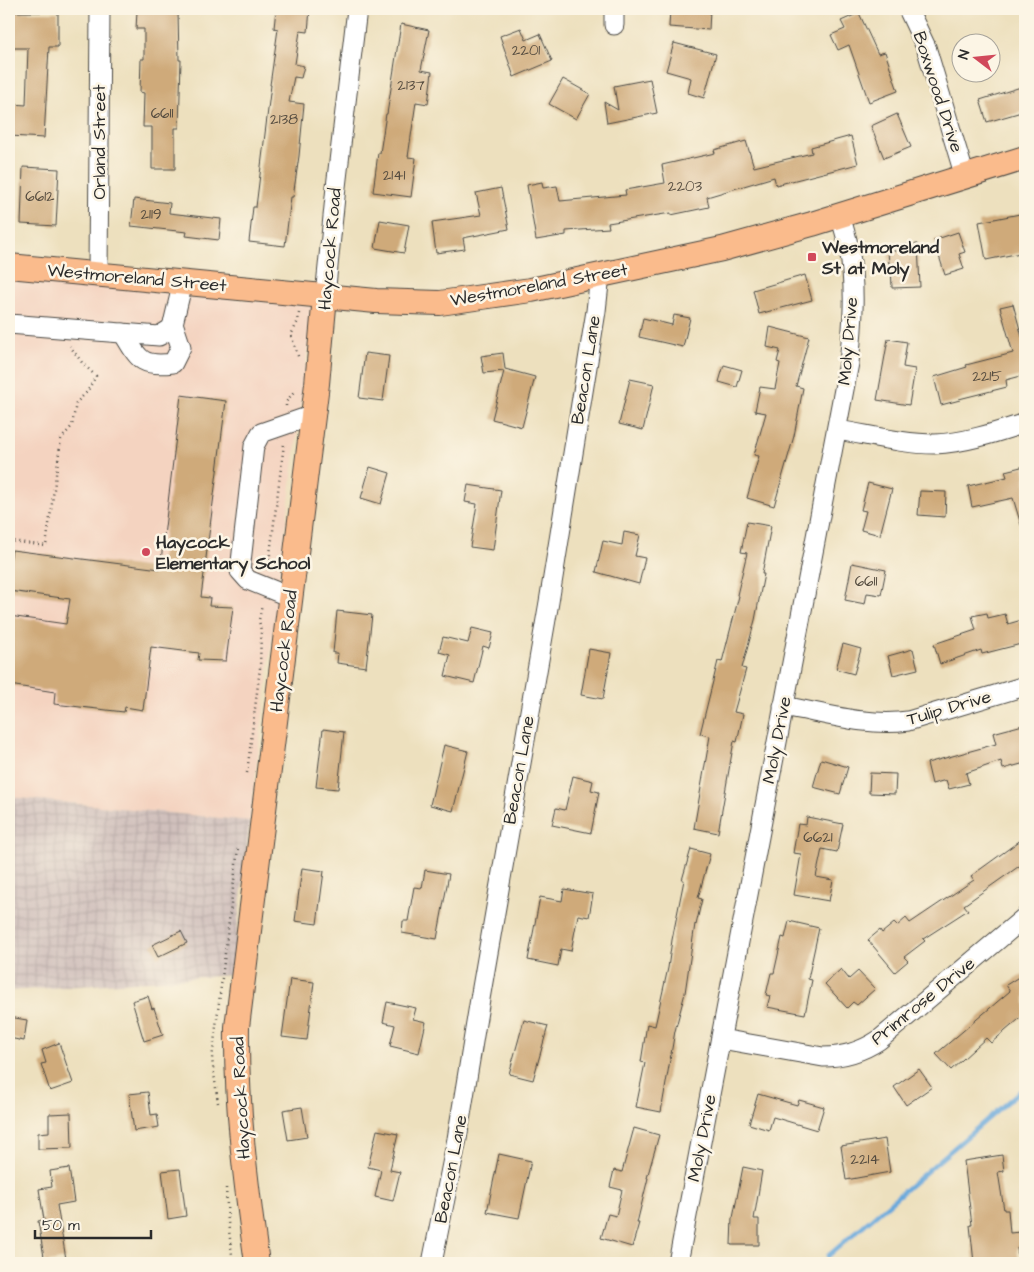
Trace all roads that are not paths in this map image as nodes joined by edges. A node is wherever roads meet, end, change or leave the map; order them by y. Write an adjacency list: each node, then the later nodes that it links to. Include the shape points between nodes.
1 (100, 9): 8 (street, Orland Street)
2 (357, 9): 11 (street, Haycock Road)
3 (908, 9): 5 (street, Boxwood Drive, via 926,48)
4 (1025, 158): 5 (main road, Westmoreland Street)
5 (965, 177): 6 (main road, Westmoreland Street)
6 (840, 215): 9 (main road, Westmoreland Street, via 722,249); 17 (street, Moly Drive, via 849,249 853,325)
7 (9, 266): 8 (main road, Westmoreland Street)
8 (98, 274): 10 (main road, Westmoreland Street)
9 (600, 275): 11 (main road, Westmoreland Street, via 531,290 440,303); 24 (street, Beacon Lane, via 552,583 458,1139)
10 (184, 282): 11 (main road, Westmoreland Street); 12 (street)
11 (326, 296): 15 (main road, Haycock Road)
12 (174, 323): 14 (street, via 159,336); 14 (street, via 181,347 173,363 154,366 137,357)
13 (9, 324): 14 (street)
14 (122, 333)
15 (313, 415): 18 (main road, Haycock Road); 18 (street, via 261,433 254,446 240,572 248,580)
16 (1025, 423): 17 (street, via 937,444 911,443)
17 (836, 430): 20 (street, Moly Drive)
18 (290, 597): 23 (main road, Haycock Road, via 237,1027 241,1130)
19 (1025, 686): 20 (street, Tulip Drive, via 908,722 891,724)
20 (783, 706): 22 (street, Moly Drive)
21 (1025, 917): 22 (street, Primrose Drive, via 879,1040 854,1054 823,1057)
22 (721, 1039): 25 (street, Moly Drive)
23 (257, 1263)
24 (432, 1263)
25 (678, 1263)

